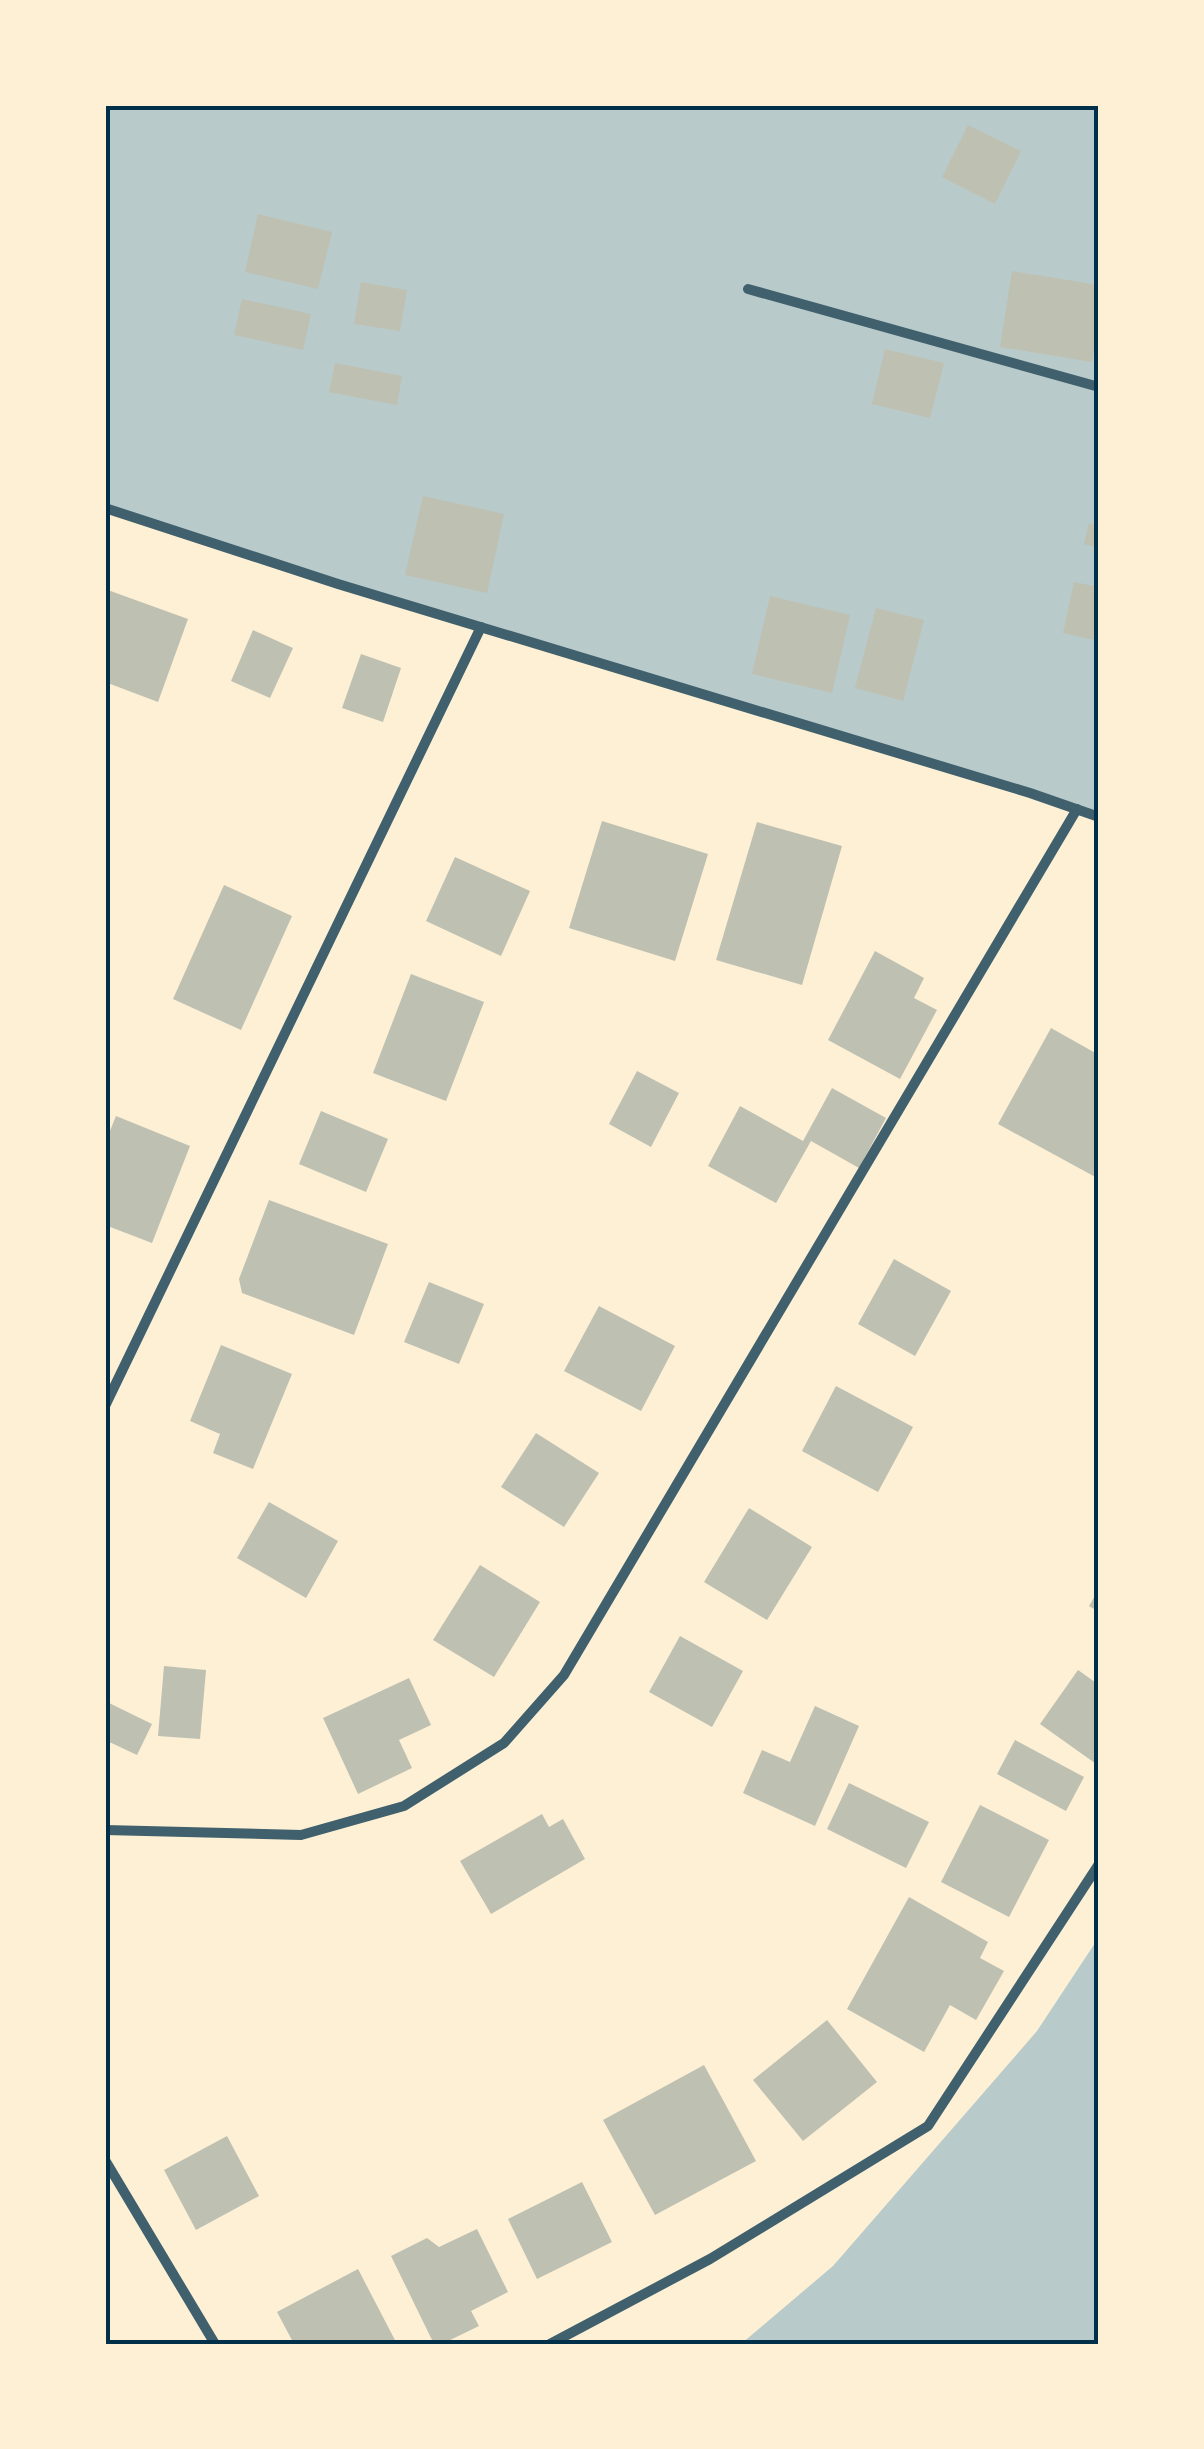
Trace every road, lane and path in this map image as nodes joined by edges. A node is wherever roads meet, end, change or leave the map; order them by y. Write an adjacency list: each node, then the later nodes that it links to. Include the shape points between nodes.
1 (748, 289): 2 (street)
2 (1099, 388)
3 (105, 508): 4 (street)
4 (480, 627): 5 (street); 7 (street)
5 (1077, 809): 6 (street); 8 (street, via 564,1675 504,1743 404,1806 301,1835)
6 (1099, 817)
7 (105, 1406)
8 (105, 1830)
9 (1099, 1864): 12 (street, via 928,2126 710,2259)
10 (105, 2160): 11 (street)
11 (215, 2344)
12 (550, 2344)

